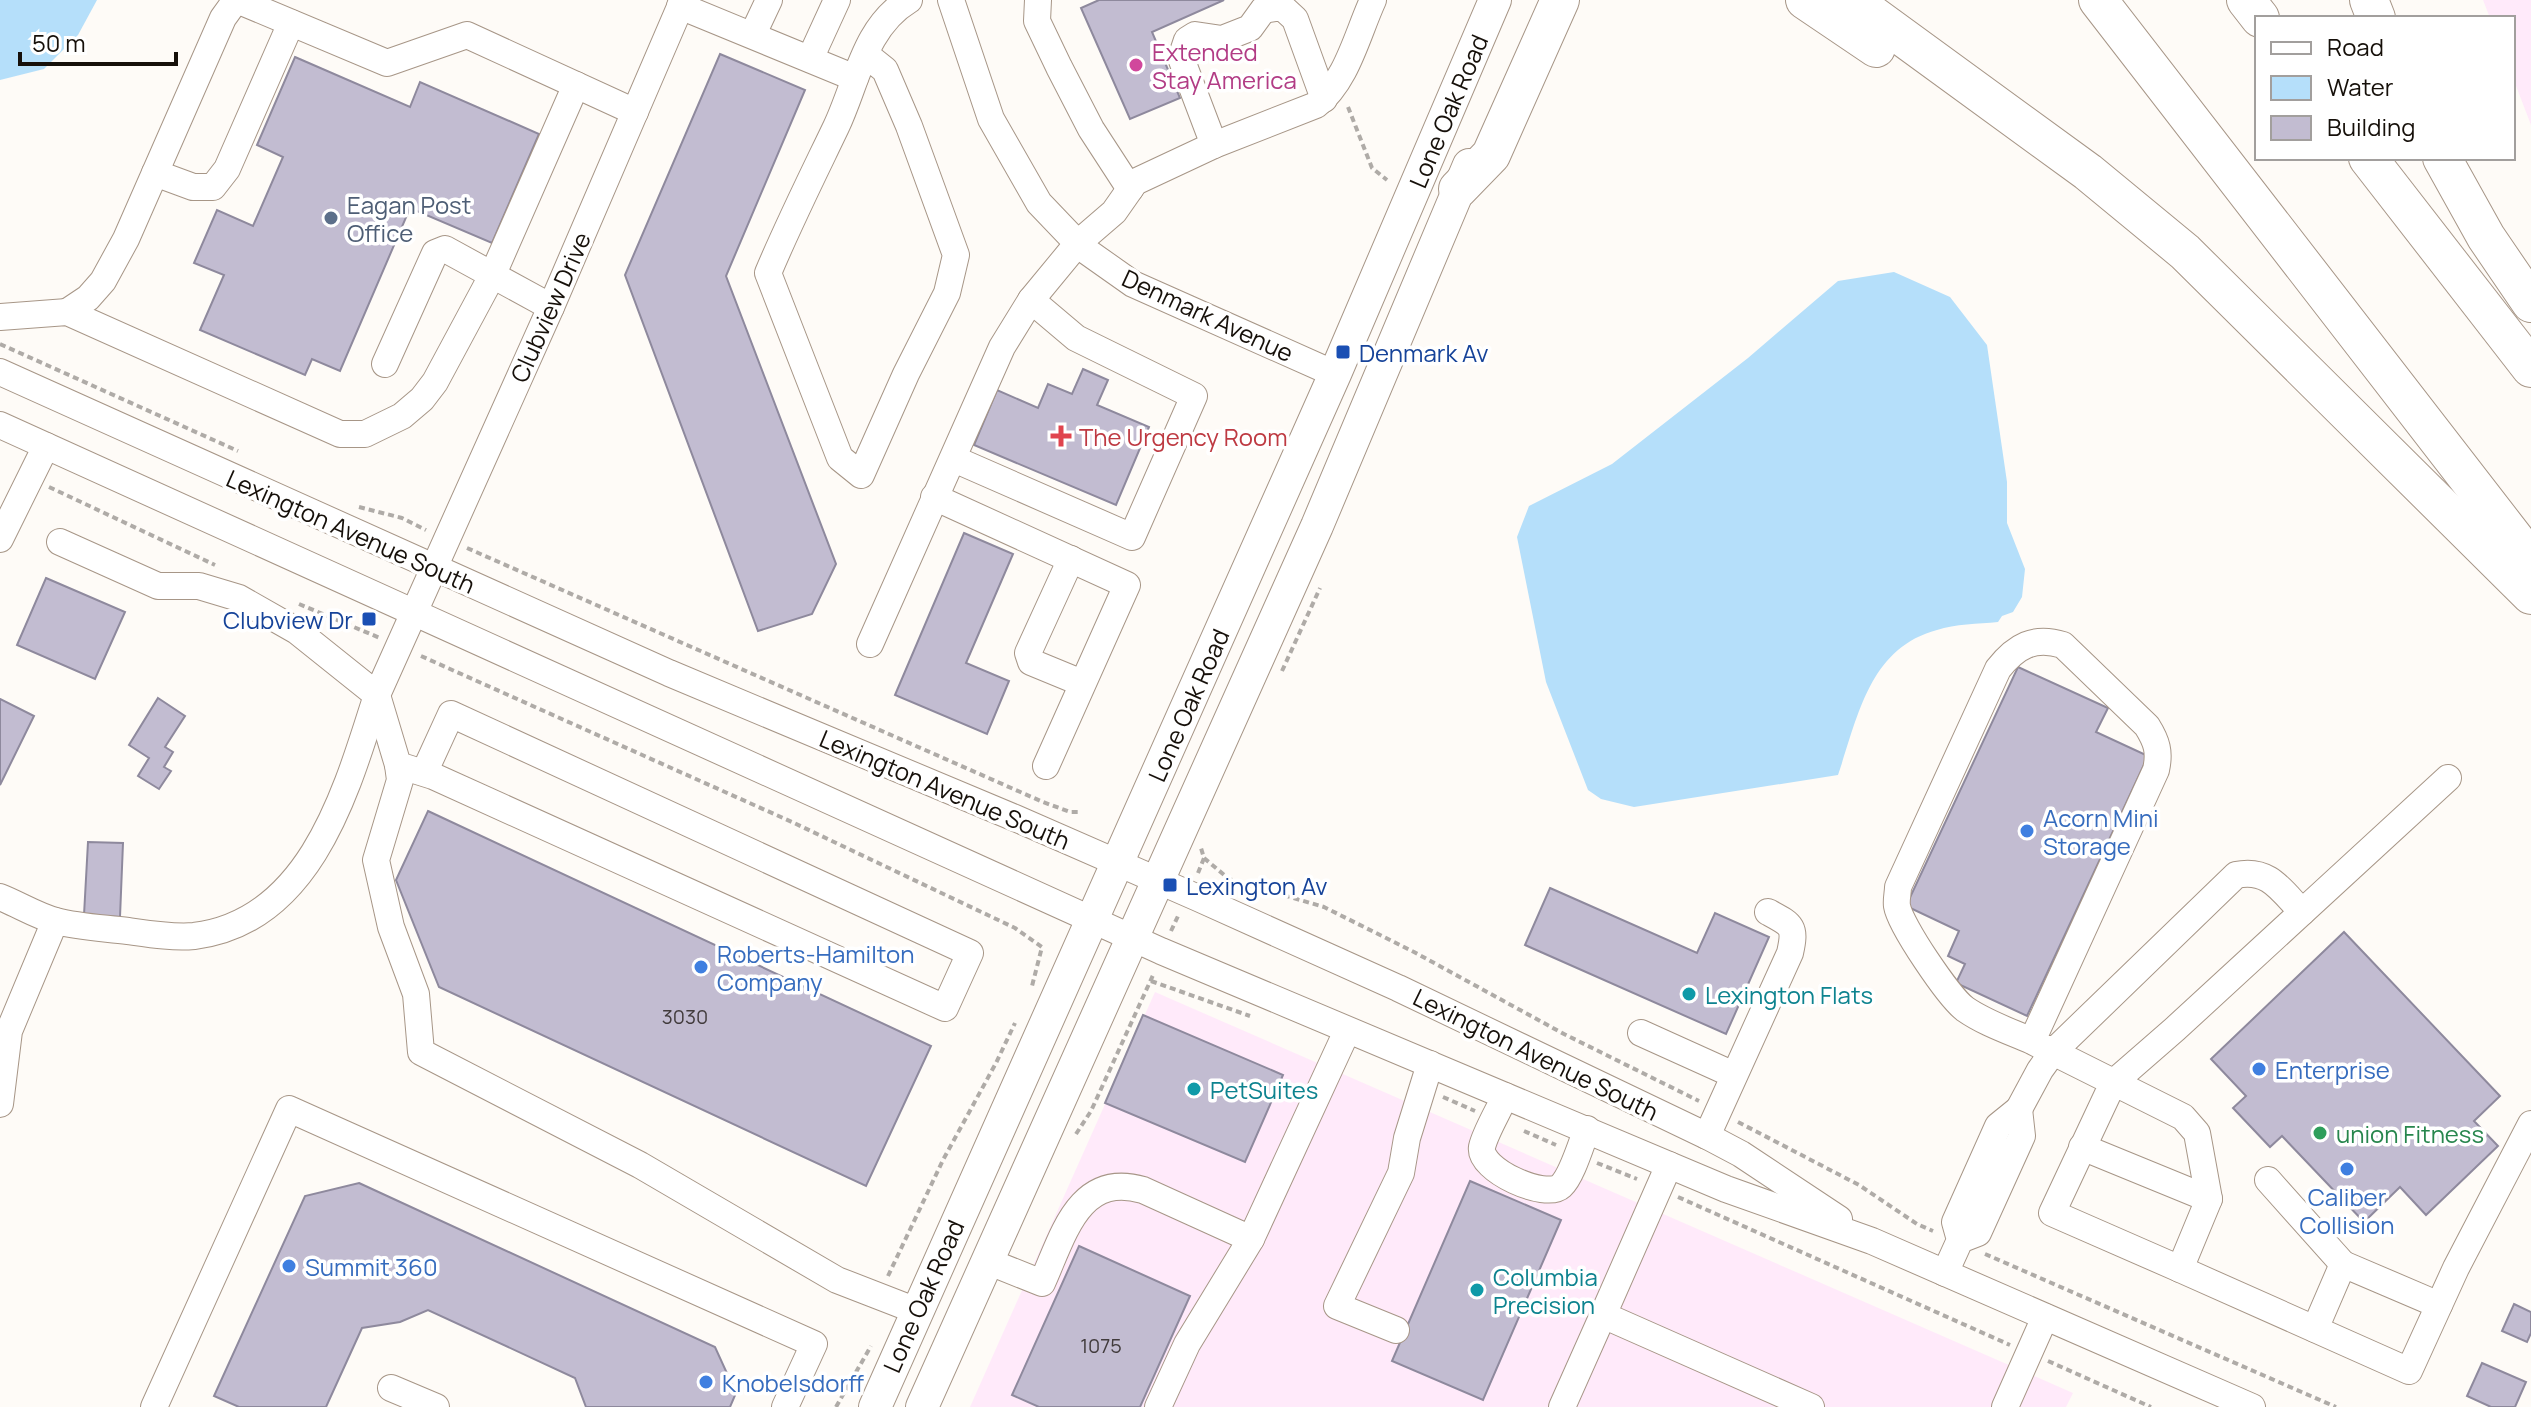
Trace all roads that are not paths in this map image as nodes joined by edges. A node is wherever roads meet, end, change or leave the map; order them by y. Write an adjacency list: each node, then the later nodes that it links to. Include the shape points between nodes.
1 (236, 0): 17 (street); 28 (street, via 223,18)
2 (769, 0): 18 (street)
3 (837, 0): 20 (street)
4 (909, 0): 19 (street, via 881,24)
5 (951, 0): 31 (street, Denmark Avenue, via 991,119 1039,203)
6 (1038, 0): 29 (street, via 1037,21 1059,67)
7 (1373, 0): 23 (street)
8 (1495, 0): 42 (main road, Lone Oak Road)
9 (1541, 0): 30 (main road, Lone Oak Road)
10 (1560, 0): 30 (highway, via 1491,155)
11 (1805, 0): 41 (highway, via 2047,169)
12 (1852, 0): 41 (highway, via 2088,172 2185,252)
13 (2098, 0): 50 (highway)
14 (2246, 0): 16 (highway)
15 (682, 3): 18 (street); 24 (street, Clubview Drive)
16 (2258, 16)
17 (291, 23): 22 (street, via 387,63 467,35); 28 (street, via 227,169 213,187 193,187)
18 (753, 34): 20 (street)
19 (865, 54): 21 (street); 21 (street, via 885,70 956,255 947,293 861,475 840,458 768,273)
20 (810, 59): 21 (street)
21 (855, 78)
22 (576, 85): 24 (street); 32 (street)
23 (1331, 90): 25 (street, via 1316,105); 25 (street, via 1295,19 1282,7 1263,10 1250,28 1222,39 1195,35 1187,40 1181,58)
24 (635, 112): 35 (street, Clubview Drive)
25 (1214, 145): 29 (street)
26 (2370, 160): 39 (highway)
27 (2443, 160): 34 (highway)
28 (155, 173): 36 (street, via 103,281)
29 (1130, 189): 31 (street, via 1114,212)
30 (1458, 189): 62 (main road, Lone Oak Road, via 1317,526)
31 (1078, 243): 33 (street); 42 (street, Denmark Avenue, via 1133,284)
32 (493, 274): 35 (street); 36 (street, via 422,399 402,416 365,434 340,434); 38 (street, via 445,249 435,253)
33 (1031, 300): 45 (street, via 1002,347); 45 (street, via 1076,338 1194,396 1132,537)
34 (2531, 303)
35 (551, 307): 51 (street, Clubview Drive)
36 (67, 312): 37 (street)
37 (0, 317)
38 (385, 364)
39 (2531, 368)
40 (0, 372): 51 (street, Lexington Avenue South)
41 (2309, 372): 52 (highway)
42 (1335, 374): 61 (main road, Lone Oak Road)
43 (0, 425): 44 (street, Lexington Avenue South)
44 (46, 446): 47 (street); 53 (street, Lexington Avenue South)
45 (954, 459): 46 (street)
46 (934, 497): 49 (street); 54 (street)
47 (0, 539)
48 (60, 542): 56 (street, via 158,586 199,586 239,598 297,631)
49 (1071, 559): 55 (street, via 1028,653 1031,662); 55 (street, via 1127,585)
50 (2531, 560)
51 (433, 567): 53 (street, Clubview Drive); 61 (street, Lexington Avenue South)
52 (2531, 595)
53 (413, 613): 56 (street, Clubview Drive); 66 (street, Lexington Avenue South)
54 (870, 644)
55 (1082, 683): 58 (street)
56 (377, 695): 57 (street); 67 (street, Clubview Drive, via 359,752 310,861 260,914 193,936)
57 (398, 765): 59 (street); 91 (street, via 400,780 376,860 391,927 416,994 421,1052 640,1165 837,1280)
58 (1046, 766)
59 (424, 773): 59 (street, via 945,1008 970,953 451,714)
60 (2448, 778): 65 (street)
61 (1117, 863): 62 (street, Lexington Avenue South); 66 (main road, Lone Oak Road)
62 (1158, 880): 68 (main road, Lone Oak Road); 79 (street, Lexington Avenue South)
63 (0, 897): 67 (street, Clubview Drive)
64 (1768, 912): 73 (street, via 1790,924 1794,934)
65 (2302, 912): 71 (street, via 2270,879 2253,871 2236,875); 74 (street)
66 (1092, 920): 68 (street, Lexington Avenue South); 91 (main road, Lone Oak Road)
67 (55, 921): 76 (street, via 9,1031)
68 (1132, 938): 69 (street, Lexington Avenue South); 86 (main road, Lone Oak Road)
69 (1347, 1031): 72 (street, Lexington Avenue South); 84 (street)
70 (1641, 1033): 73 (street)
71 (2043, 1047): 71 (street, via 2159,755 2147,726 2063,645 2049,640 2021,647 1998,669 1898,887 1897,906 1962,1007); 74 (street); 89 (street, via 2040,1070 2019,1109 2022,1136 1978,1233 1959,1241)
72 (1430, 1064): 75 (street, Lexington Avenue South); 95 (street, via 1401,1173 1337,1306)
73 (1734, 1075): 79 (street)
74 (2113, 1083): 80 (street); 83 (street, via 2192,1124)
75 (1505, 1096): 78 (street, Lexington Avenue South); 78 (street, via 1482,1148 1483,1159 1490,1168 1540,1191 1563,1185)
76 (0, 1104)
77 (2531, 1124): 90 (street)
78 (1587, 1129): 81 (street, Lexington Avenue South)
79 (1707, 1136): 85 (street, Lexington Avenue South)
80 (2082, 1147): 83 (street); 88 (street, via 2052,1213)
81 (1669, 1165): 85 (street, Lexington Avenue South); 92 (street)
82 (2268, 1180): 87 (street)
83 (2209, 1199): 88 (street)
84 (1251, 1239): 86 (street, via 1127,1185 1096,1192 1084,1201 1042,1283); 103 (street, via 1187,1344)
85 (1872, 1241): 89 (street, Lexington Avenue South)
86 (987, 1261): 102 (main road, Lone Oak Road)
87 (2343, 1264): 90 (street); 94 (street)
88 (2180, 1269): 94 (street)
89 (1945, 1273): 93 (street, Lexington Avenue South)
90 (2439, 1305): 94 (street, via 2409,1371)
91 (917, 1311): 101 (main road, Lone Oak Road)
92 (1603, 1315): 104 (street); 105 (street)
93 (2045, 1317): 97 (street, Lexington Avenue South); 106 (street)
94 (2315, 1329)
95 (1396, 1330)
96 (391, 1388): 99 (street)
97 (2245, 1406)
98 (154, 1407): 100 (street, via 289,1109 814,1344)
99 (436, 1407)
100 (785, 1407)
101 (875, 1407)
102 (922, 1407)
103 (1158, 1407)
104 (1562, 1407)
105 (1811, 1407)
106 (2005, 1407)

